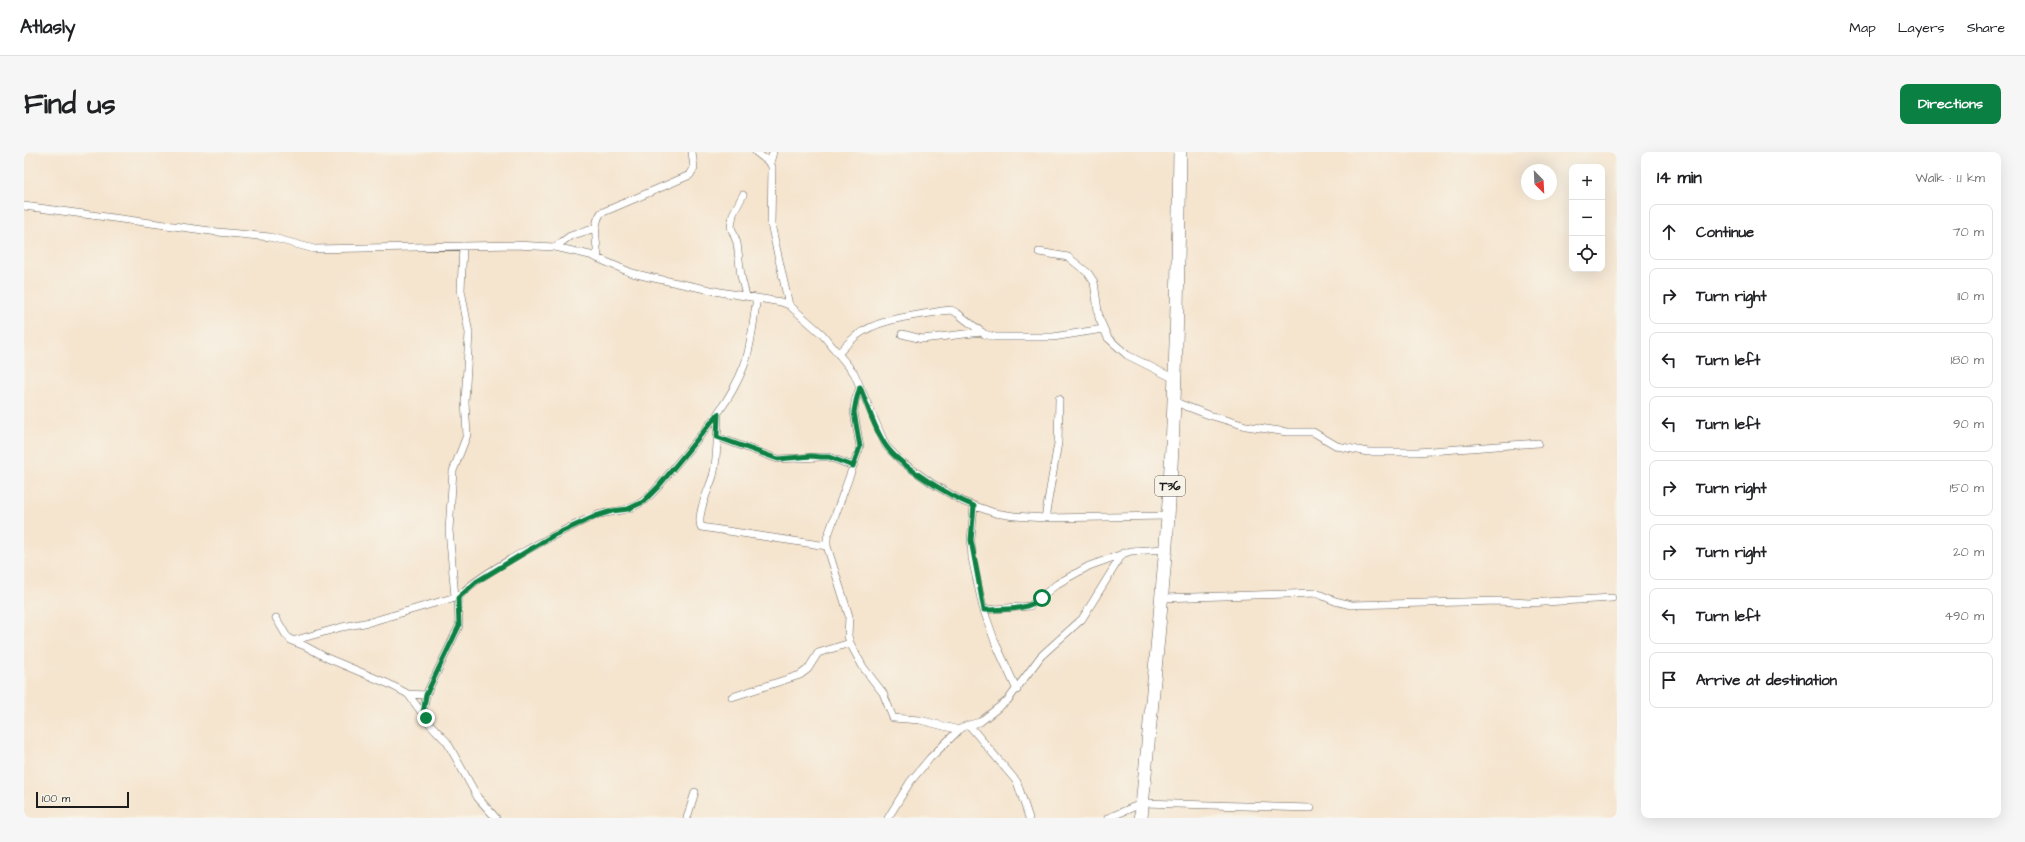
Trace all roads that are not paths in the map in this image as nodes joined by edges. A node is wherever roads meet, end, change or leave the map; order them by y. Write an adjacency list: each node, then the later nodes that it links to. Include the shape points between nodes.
1 (692, 152): 8 (street, via 694,168 690,175 607,208 597,218)
2 (756, 152): 5 (street)
3 (773, 152): 5 (street)
4 (1180, 152): 20 (highway, T36)
5 (770, 163): 15 (street, via 771,224)
6 (743, 195): 13 (street, via 733,214 731,227 737,243)
7 (24, 206): 9 (street, via 270,237 314,249)
8 (596, 228): 10 (street, via 570,236); 12 (street)
9 (463, 246): 10 (street); 34 (street, via 461,290 469,333 465,402 467,435 453,467 450,508 450,550)
10 (555, 247): 12 (street)
11 (1040, 252): 16 (street, via 1068,257 1088,273 1094,282 1097,311)
12 (598, 258): 13 (street, via 632,273)
13 (746, 296): 14 (street)
14 (756, 298): 15 (street); 24 (street, via 744,366)
15 (789, 305): 19 (street)
16 (1103, 329): 17 (street, via 1053,337 996,337); 20 (street, via 1120,350)
17 (982, 332): 18 (street, via 922,340); 19 (street, via 957,313 951,310 942,311 884,322 868,328)
18 (902, 334)
19 (839, 353): 21 (street, via 854,373)
20 (1175, 379): 23 (highway, T36)
21 (860, 387): 27 (street, via 854,412 860,447); 28 (street, via 886,446 902,462 933,484)
22 (1060, 399): 30 (street, via 1058,443)
23 (1175, 402): 26 (street, via 1246,426 1287,432 1313,432 1336,446 1368,452 1417,452); 29 (highway, T36)
24 (718, 414): 25 (street); 34 (street, via 643,502 628,509 596,516 554,535 476,582)
25 (717, 437): 27 (street, via 778,459 829,457); 31 (street, via 714,468 702,512 701,527)
26 (1538, 443)
27 (853, 466): 31 (street, via 827,538)
28 (974, 506): 30 (street, via 995,513); 37 (street, via 971,540)
29 (1168, 516): 30 (street); 32 (highway, T36)
30 (1045, 518)
31 (827, 546): 40 (street, via 849,616)
32 (1166, 549): 33 (street); 35 (highway, T36)
33 (1123, 553): 37 (street, via 1062,580 1030,606); 41 (street, via 1082,619 1030,668)
34 (457, 597): 39 (street); 43 (street, via 459,626)
35 (1162, 598): 36 (street, via 1316,593 1344,604 1359,605 1498,601 1528,603); 49 (highway, T36)
36 (1612, 598)
37 (984, 610): 41 (street, via 995,642)
38 (276, 618): 39 (street)
39 (292, 641): 42 (street)
40 (850, 643): 44 (street, via 818,653 808,669 800,675); 47 (street, via 863,667 883,693 893,718 920,720)
41 (1017, 690): 46 (street, via 984,720)
42 (408, 694): 43 (street); 45 (street)
43 (426, 695): 45 (street)
44 (732, 697)
45 (423, 714): 51 (street, via 454,754 478,798)
46 (969, 725): 47 (street); 54 (street, via 1017,782)
47 (959, 730): 53 (street, via 910,782)
48 (695, 792): 52 (street)
49 (1143, 803): 50 (street); 55 (street); 56 (highway, T36)
50 (1311, 808)
51 (496, 818)
52 (687, 818)
53 (888, 818)
54 (1029, 818)
55 (1108, 818)
56 (1141, 818)

